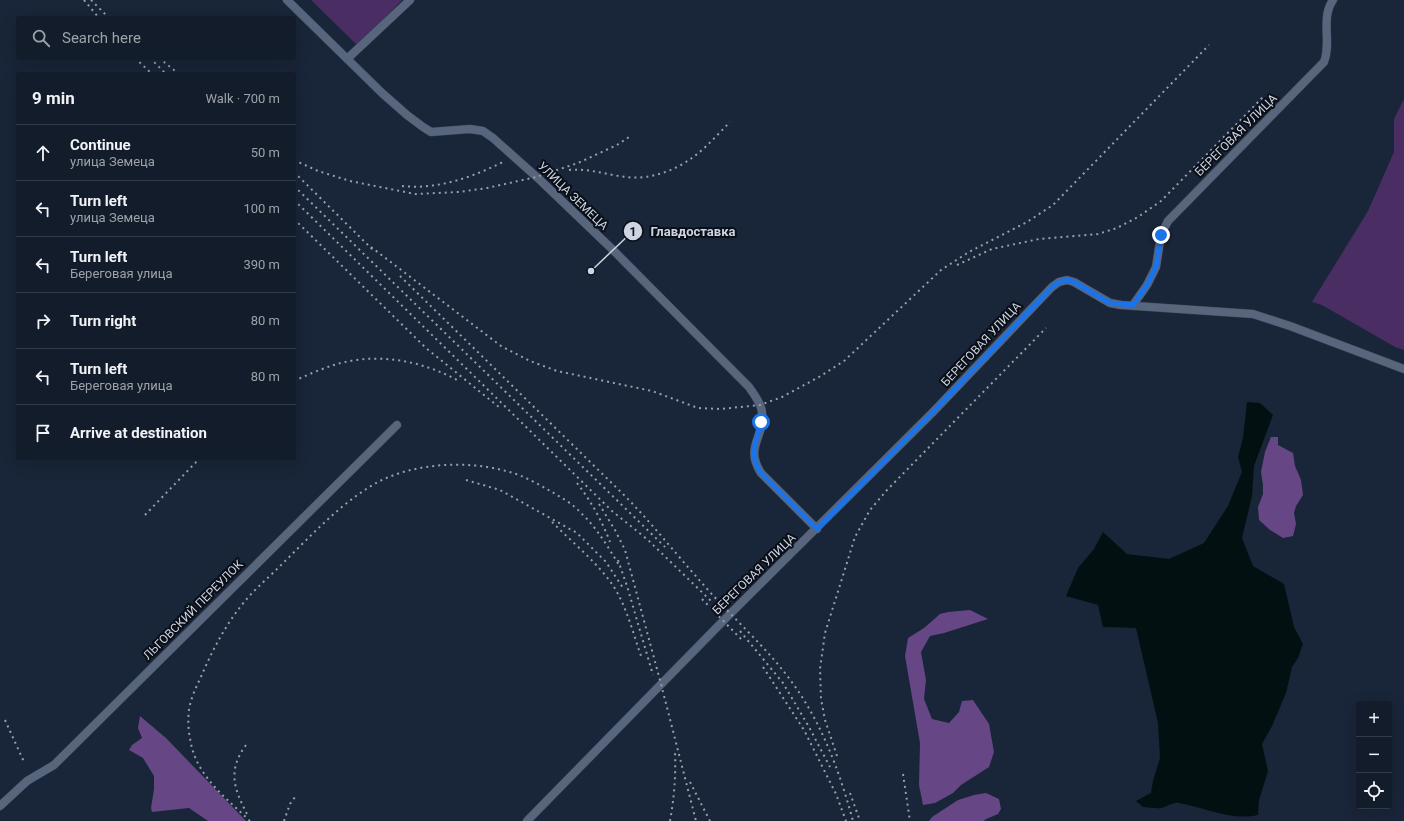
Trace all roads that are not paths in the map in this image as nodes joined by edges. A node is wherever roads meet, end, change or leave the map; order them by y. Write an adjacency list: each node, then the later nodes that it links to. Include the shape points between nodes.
1 (287, 0): 4 (street, УЛИЦА ЗЕМЕЦА)
2 (410, 0): 4 (street)
3 (1333, 0): 5 (street, БЕРЕГОВАЯ УЛИЦА, via 1327,12 1327,51 1324,62 1168,221 1161,235 1156,267)
4 (347, 59): 8 (street, УЛИЦА ЗЕМЕЦА, via 406,115 431,132 470,129 483,131 493,138 701,338 749,387 760,405 761,422 753,457 756,466)
5 (1133, 305): 6 (street, via 1253,314); 8 (street, БЕРЕГОВАЯ УЛИЦА, via 1110,303 1074,282 1059,282)
6 (1404, 369)
7 (397, 425): 9 (street, ЛЬГОВСКИЙ ПЕРЕУЛОК, via 54,765 27,781)
8 (817, 529): 10 (street, БЕРЕГОВАЯ УЛИЦА)
9 (0, 806)
10 (527, 821)

